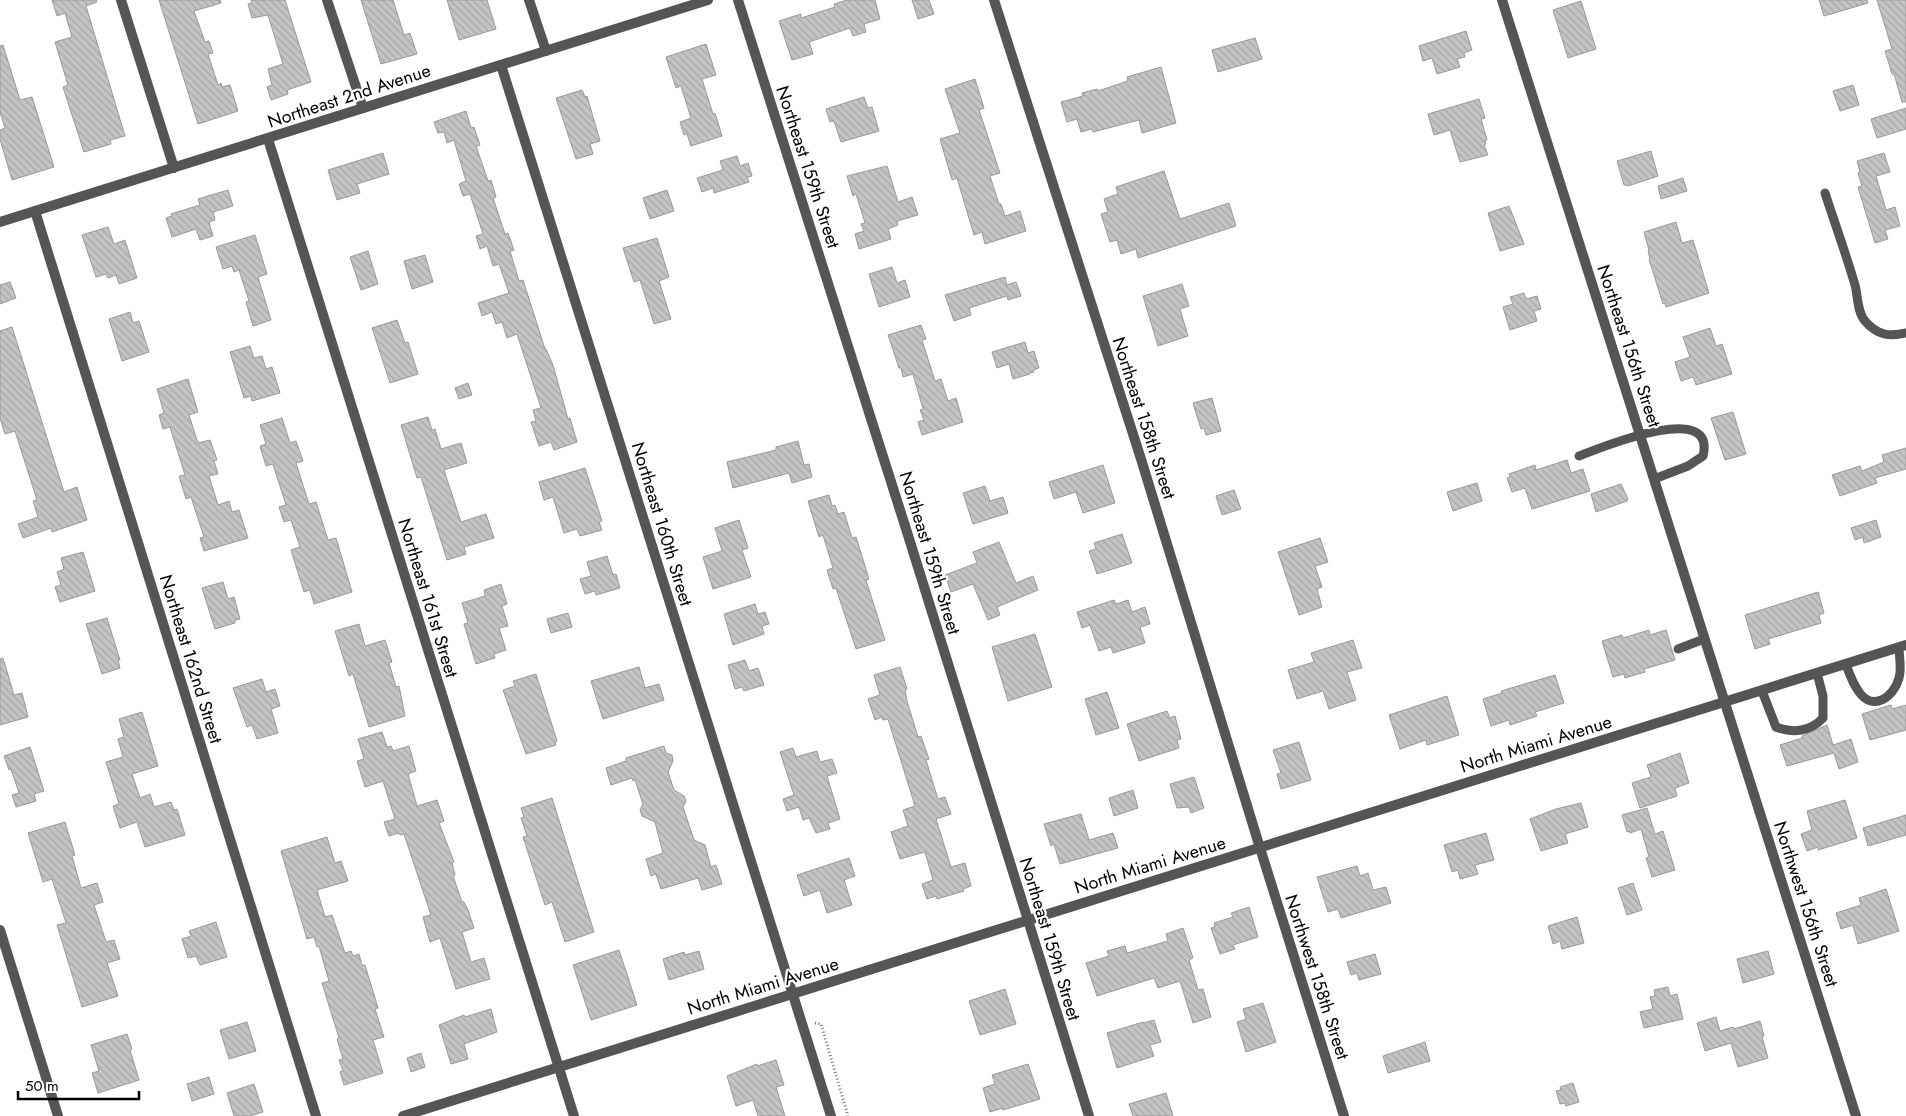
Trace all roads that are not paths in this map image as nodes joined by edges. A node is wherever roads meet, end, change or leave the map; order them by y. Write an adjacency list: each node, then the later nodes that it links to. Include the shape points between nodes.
1 (121, 0): 12 (street)
2 (327, 0): 10 (street)
3 (529, 0): 8 (street)
4 (708, 0): 8 (street, Northeast 2nd Avenue)
5 (738, 0): 28 (street, Northeast 159th Street)
6 (994, 0): 27 (street, Northeast 158th Street, via 1141,459)
7 (1502, 0): 17 (street, Northeast 156th Street)
8 (546, 51): 9 (street, Northeast 2nd Avenue)
9 (501, 65): 10 (street, Northeast 2nd Avenue); 30 (street, Northeast 160th Street)
10 (363, 108): 11 (street, Northeast 2nd Avenue)
11 (268, 139): 12 (street, Northeast 2nd Avenue); 31 (street, Northeast 161st Street)
12 (174, 168): 14 (street, Northeast 2nd Avenue)
13 (1825, 193): 16 (lane, via 1865,321 1881,335)
14 (35, 211): 15 (street, Northeast 2nd Avenue); 33 (street, Northeast 162nd Street)
15 (0, 222)
16 (1906, 333)
17 (1640, 434): 18 (lane); 19 (street, Northeast 156th Street); 19 (lane, via 1680,428 1693,430 1706,446 1703,456 1697,461)
18 (1579, 456)
19 (1654, 478): 20 (street, Northeast 156th Street)
20 (1704, 639): 22 (lane); 26 (street, Northeast 156th Street)
21 (1902, 646): 23 (street, North Miami Avenue); 23 (lane, via 1899,677 1886,699 1872,701 1864,697)
22 (1678, 649)
23 (1846, 664): 24 (street, North Miami Avenue)
24 (1817, 673): 25 (street, North Miami Avenue); 25 (lane, via 1824,718 1807,728 1790,732 1776,727)
25 (1762, 691): 26 (street, North Miami Avenue)
26 (1724, 703): 27 (street, North Miami Avenue); 39 (street, Northwest 156th Street)
27 (1260, 848): 28 (street, North Miami Avenue); 38 (street, Northwest 158th Street)
28 (1027, 920): 30 (street, North Miami Avenue); 37 (street, Northeast 159th Street)
29 (0, 930): 32 (street)
30 (792, 994): 31 (street, North Miami Avenue); 36 (street, Northeast 160th Street)
31 (558, 1068): 34 (street, North Miami Avenue); 35 (street, Northeast 161st Street)
32 (58, 1116)
33 (316, 1116)
34 (403, 1116)
35 (574, 1116)
36 (831, 1116)
37 (1089, 1116)
38 (1344, 1116)
39 (1856, 1116)

